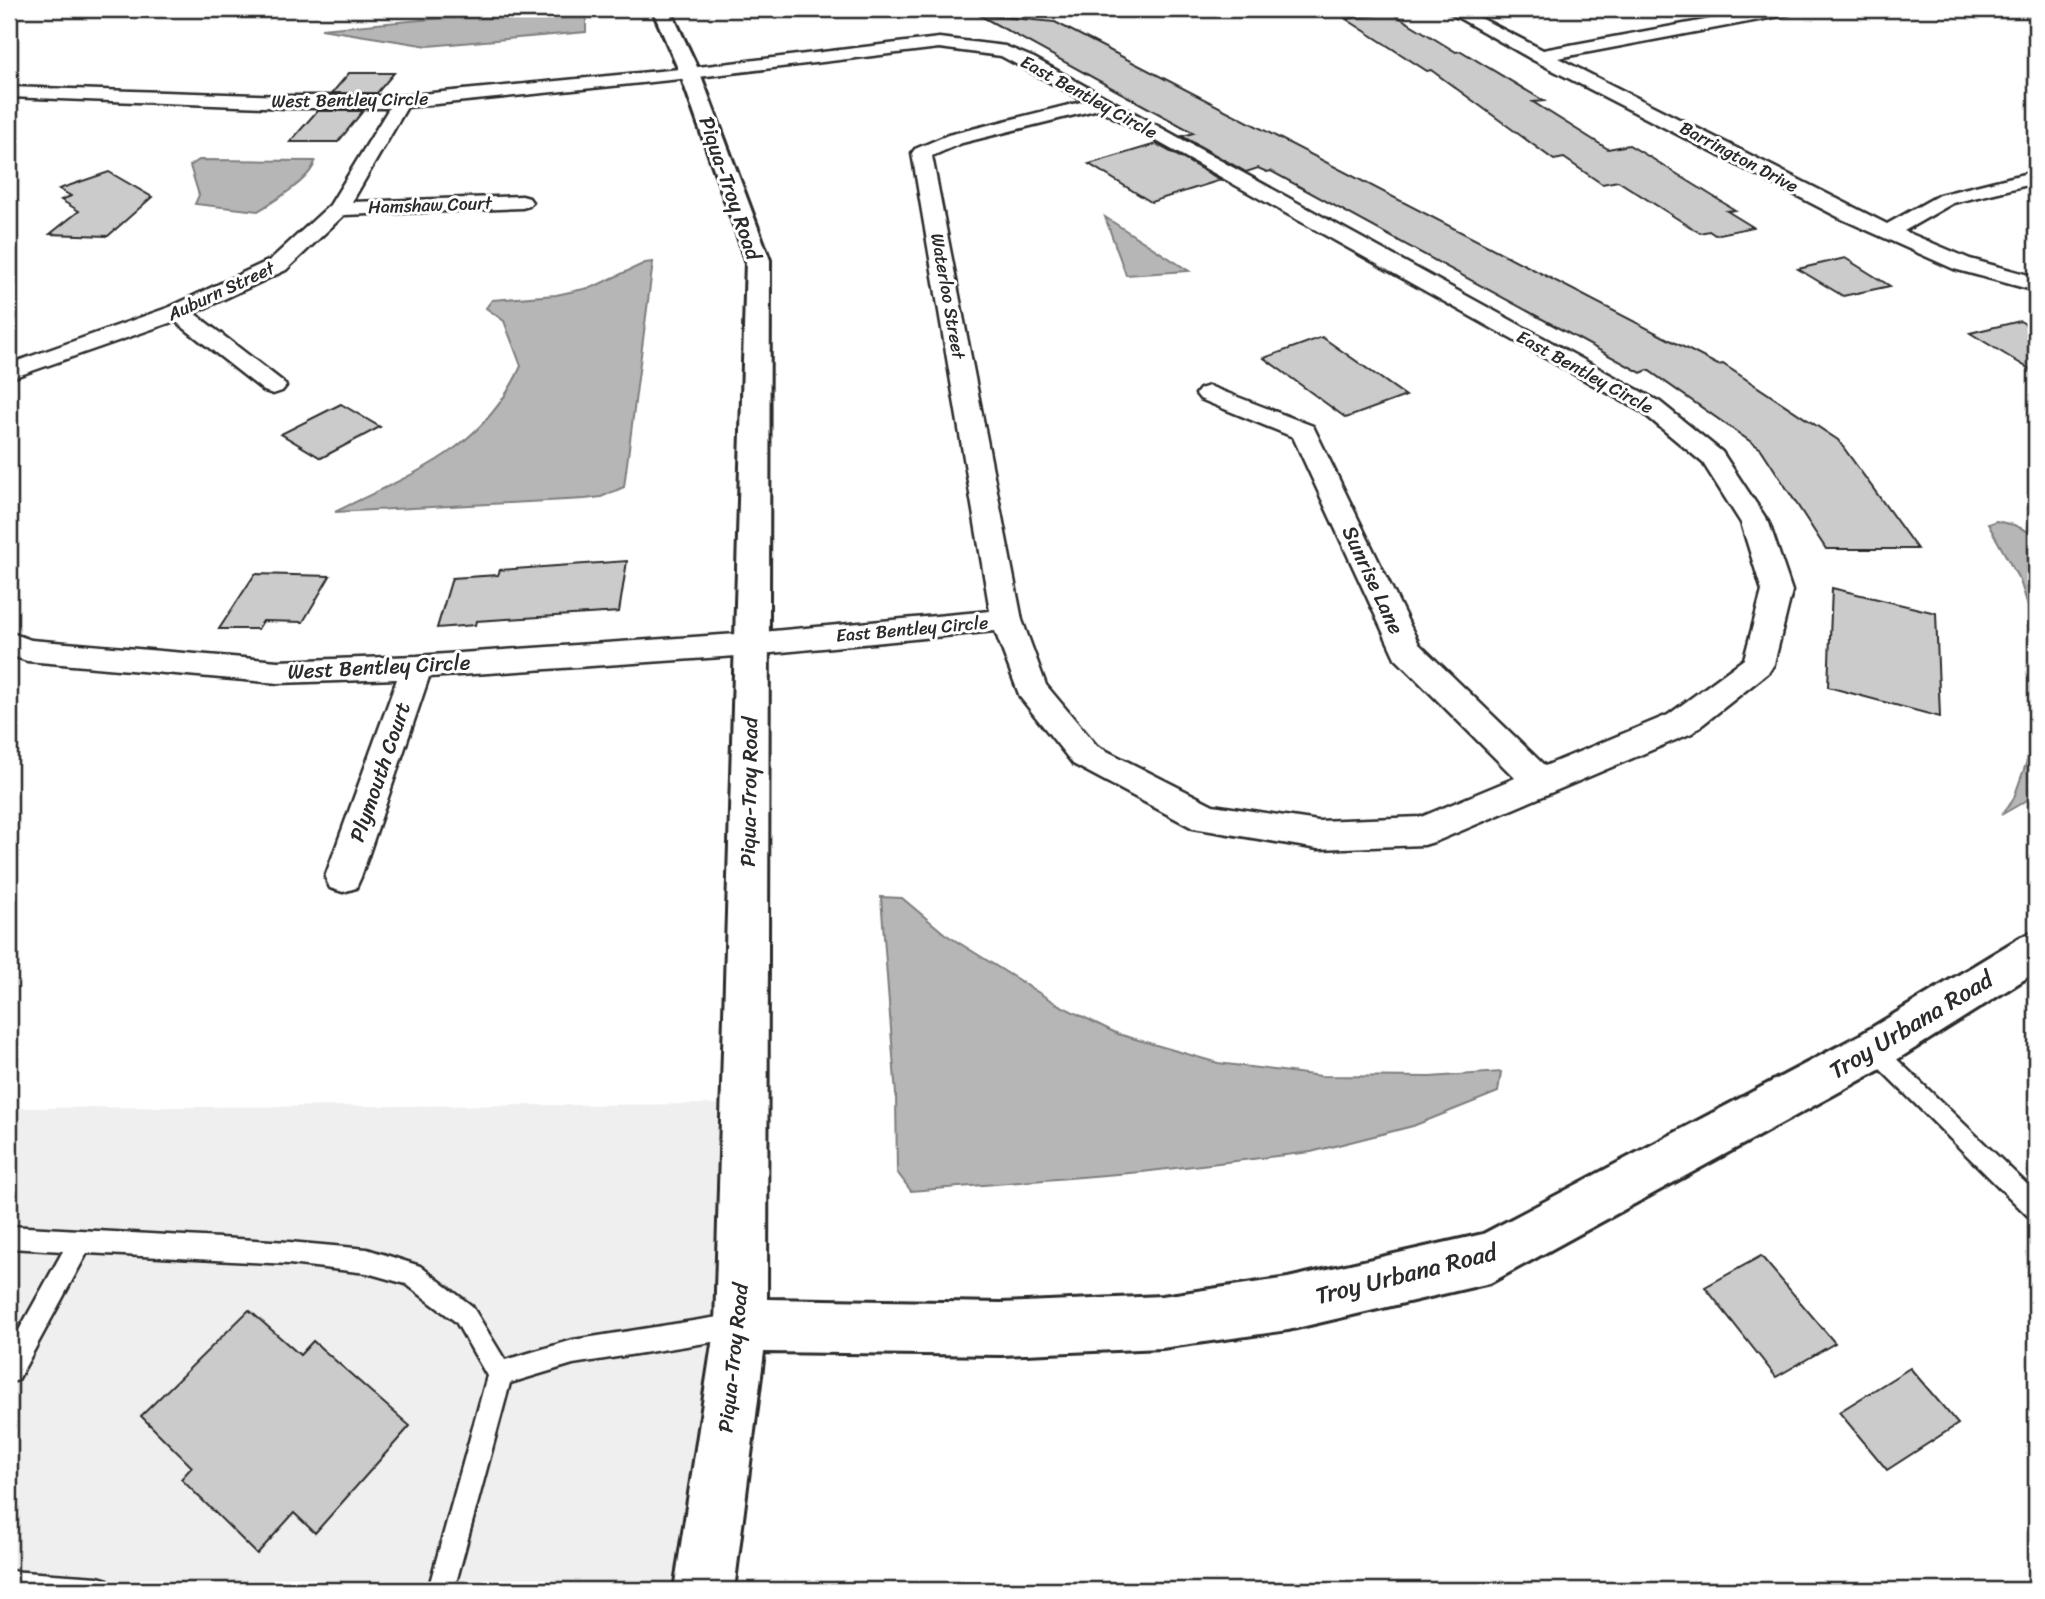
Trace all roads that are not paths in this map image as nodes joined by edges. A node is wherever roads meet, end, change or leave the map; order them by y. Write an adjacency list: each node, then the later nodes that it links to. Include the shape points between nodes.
1 (661, 9): 5 (street, Piqua-Troy Road)
2 (1451, 9): 4 (street, Barrington Drive)
3 (1790, 9): 4 (street)
4 (1539, 56): 16 (street, Barrington Drive, via 1849,215)
5 (690, 73): 11 (street, West Bentley Circle); 12 (street, East Bentley Circle, via 949,43 1004,51); 23 (street, Piqua-Troy Road, via 758,260)
6 (177, 80): 9 (street)
7 (250, 83): 10 (street, via 263,85)
8 (9, 92): 9 (street, West Bentley Circle)
9 (100, 94): 10 (street, West Bentley Circle)
10 (288, 102): 11 (street, West Bentley Circle)
11 (401, 102): 15 (street, Auburn Street)
12 (1099, 103): 22 (street, Waterloo Street, via 955,139 922,153); 26 (street, East Bentley Circle, via 1651,407 1713,458 1755,523 1777,591 1758,664 1680,724)
13 (2036, 177): 16 (street, via 1946,199)
14 (522, 202): 15 (street, Hamshaw Court)
15 (338, 209): 18 (street, Auburn Street, via 278,265)
16 (1889, 231): 17 (street, Barrington Drive, via 1962,264)
17 (2036, 284)
18 (177, 312): 19 (street, Auburn Street); 20 (street)
19 (9, 372)
20 (272, 386)
21 (1209, 394): 26 (street, Sunrise Lane, via 1304,432 1406,650)
22 (1007, 620): 23 (street, East Bentley Circle); 26 (street, East Bentley Circle, via 1031,689 1085,755 1206,818 1318,835 1424,831)
23 (751, 644): 25 (street, West Bentley Circle); 33 (street, Piqua-Troy Road)
24 (15, 651): 25 (street, West Bentley Circle, via 278,672)
25 (417, 667): 27 (street, Plymouth Court)
26 (1540, 782)
27 (343, 877)
28 (2036, 950): 29 (street, Troy Urbana Road)
29 (1874, 1050): 30 (lane); 33 (street, Troy Urbana Road, via 1490,1258 1288,1304 1162,1322 1001,1329)
30 (2036, 1208)
31 (9, 1237): 32 (lane)
32 (81, 1241): 34 (lane); 35 (lane, via 354,1259 412,1274 464,1314)
33 (741, 1325): 35 (lane, via 573,1352); 39 (street, Piqua-Troy Road)
34 (9, 1371)
35 (500, 1374): 38 (lane)
36 (9, 1584): 37 (lane)
37 (98, 1590)
38 (441, 1590)
39 (704, 1590)

